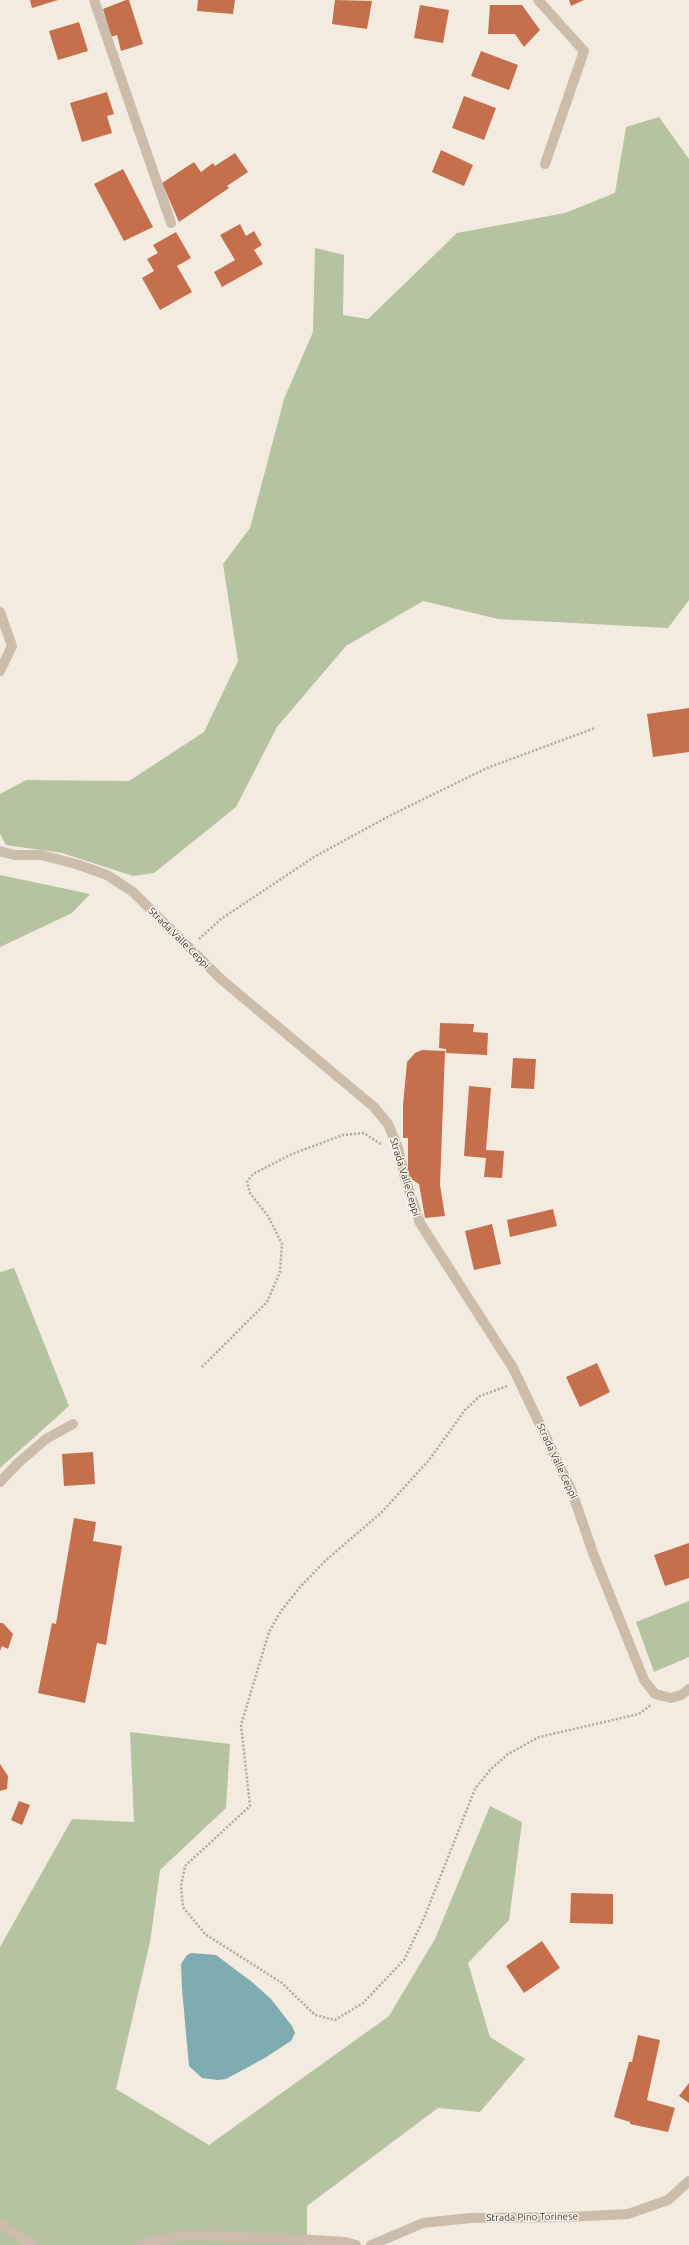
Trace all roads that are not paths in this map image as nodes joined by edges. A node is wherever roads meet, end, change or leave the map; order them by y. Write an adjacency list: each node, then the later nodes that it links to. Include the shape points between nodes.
1 (94, 0): 4 (street)
2 (538, 0): 3 (street, via 584,51)
3 (545, 164)
4 (172, 223)
5 (0, 612): 6 (street, via 12,646)
6 (0, 671)
7 (0, 851): 10 (street, Strada Valle Ceppi, via 14,855 41,855 76,864 107,875 133,892 222,980 374,1107 388,1124 398,1148 420,1223 513,1368 572,1492 593,1553 644,1680 655,1694 671,1698)
8 (74, 1424): 9 (street, via 46,1439)
9 (0, 1482)
10 (689, 1689)
11 (689, 2181): 16 (street, Strada Pino Torinese, via 668,2200 628,2214 470,2218 423,2223)
12 (0, 2224): 13 (street)
13 (33, 2245)
14 (141, 2245): 15 (street, via 183,2236 281,2238)
15 (356, 2245)
16 (371, 2245)

